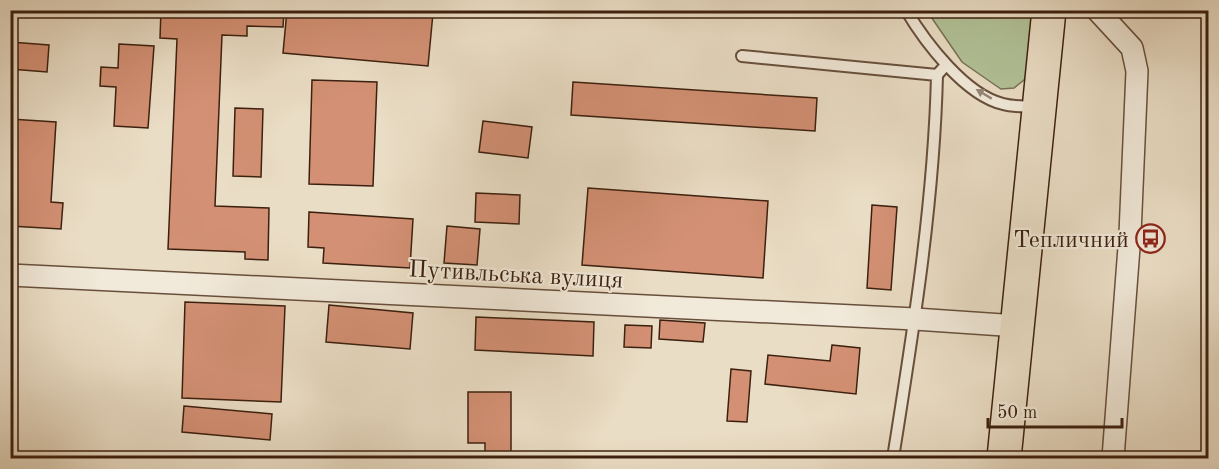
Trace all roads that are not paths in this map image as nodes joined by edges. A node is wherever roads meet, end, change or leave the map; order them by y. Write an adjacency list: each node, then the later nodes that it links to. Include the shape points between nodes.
1 (906, 10): 5 (lane, via 921,36)
2 (1049, 10): 7 (main road)
3 (1097, 10): 13 (street, via 1132,48 1137,71 1131,234)
4 (742, 56): 6 (lane)
5 (946, 65): 6 (lane); 7 (lane, one-way to 5, via 1002,104)
6 (937, 75): 9 (lane, via 936,126)
7 (1039, 107): 10 (main road)
8 (10, 275): 9 (street, Путивльська вулиця)
9 (915, 319): 10 (street, Путивльська вулиця); 11 (lane)
10 (1018, 326): 12 (main road)
11 (893, 459)
12 (1004, 459)
13 (1113, 459)

